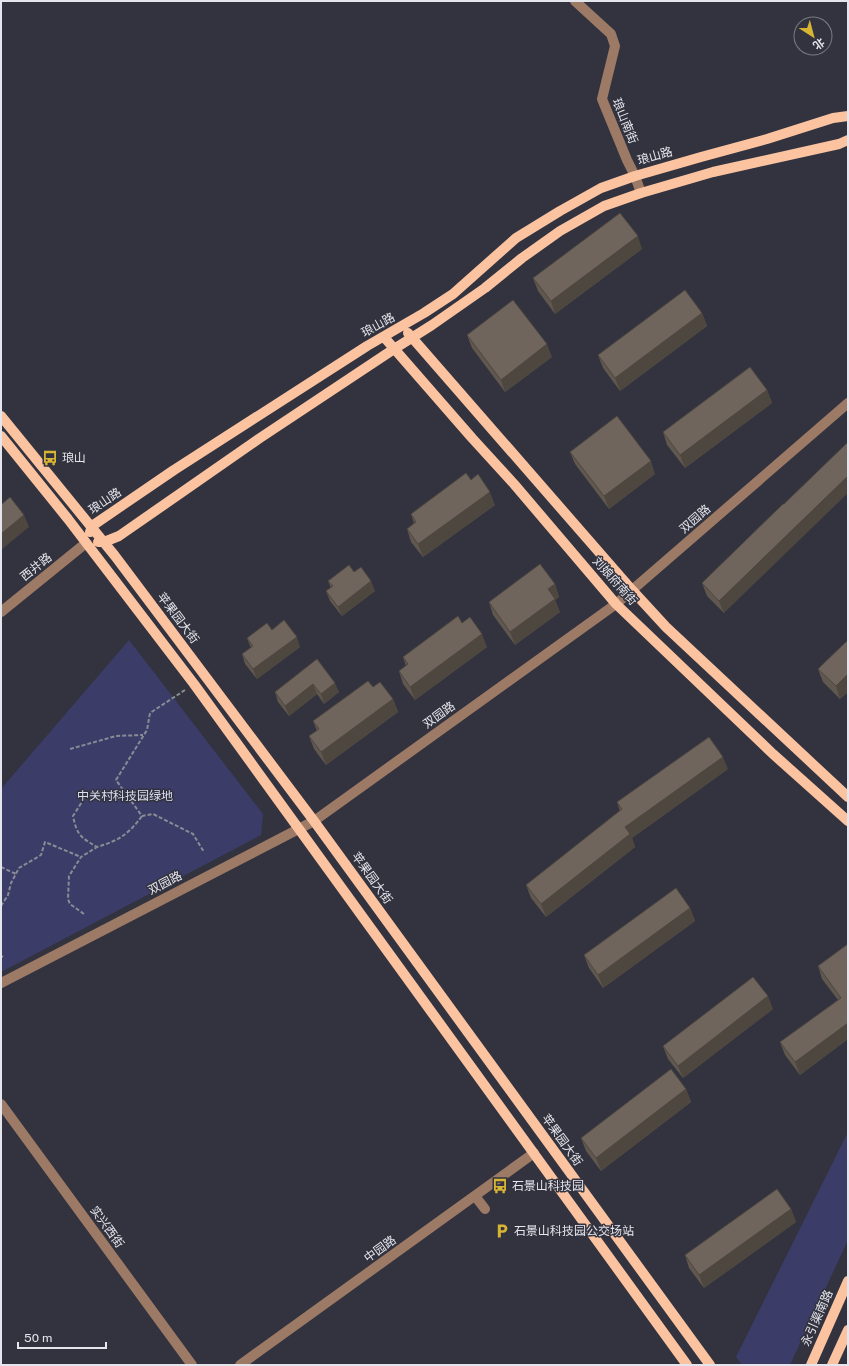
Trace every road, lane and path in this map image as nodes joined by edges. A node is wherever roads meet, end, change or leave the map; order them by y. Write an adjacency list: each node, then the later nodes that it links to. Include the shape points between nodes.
1 (575, 1): 4 (street, 琅山南街, via 611,34 615,46 602,99)
2 (848, 116): 4 (main road, 琅山路, via 833,118)
3 (848, 140): 5 (main road, via 713,172)
4 (636, 176): 5 (street, 琅山南街); 6 (main road, 琅山路, via 601,188 516,238 453,294)
5 (641, 193): 8 (main road, via 604,206 560,232)
6 (402, 326): 7 (main road, 琅山路); 8 (main road, 刘娘府南街)
7 (384, 336): 9 (main road, 刘娘府南街); 13 (main road, 琅山路, via 174,470)
8 (412, 338): 9 (main road); 16 (main road, 刘娘府南街)
9 (394, 349): 14 (main road, via 260,438 120,536); 17 (main road, 刘娘府南街)
10 (848, 403): 16 (street, 双园路)
11 (1, 416): 13 (main road, 苹果园大街)
12 (1, 436): 15 (main road)
13 (92, 526): 14 (main road, 苹果园大街); 15 (main road, 琅山路)
14 (104, 542): 15 (main road); 25 (main road, 苹果园大街)
15 (86, 543): 18 (street, 西井路); 19 (main road)
16 (632, 590): 17 (street, 双园路); 23 (main road, 刘娘府南街, via 666,627)
17 (616, 604): 25 (street, 双园路); 26 (main road, 刘娘府南街)
18 (1, 612)
19 (194, 684): 20 (path, via 150,713 147,730); 27 (main road)
20 (143, 735): 21 (path, via 116,736); 22 (path, via 116,780)
21 (70, 750)
22 (125, 792): 24 (path); 28 (path, via 99,792 85,797 73,816 76,830)
23 (848, 796)
24 (142, 816): 28 (path, via 127,833 113,842); 29 (path, via 153,814 193,834)
25 (314, 821): 27 (street, 双园路); 45 (main road, 苹果园大街)
26 (848, 821)
27 (299, 829): 35 (street, 双园路); 37 (main road)
28 (97, 847): 30 (path)
29 (204, 852)
30 (81, 857): 32 (path, via 45,842 41,855 19,868); 34 (path, via 69,876 68,899 70,904)
31 (1, 867): 32 (path)
32 (16, 874): 33 (path)
33 (1, 906)
34 (84, 914)
35 (1, 983)
36 (1, 1104): 42 (street, 实兴西街)
37 (534, 1153): 38 (street, 中园路); 44 (main road)
38 (475, 1196): 39 (street); 43 (street, 中园路)
39 (485, 1209)
40 (848, 1281): 46 (main road, 永引渠南路)
41 (848, 1330): 47 (main road)
42 (192, 1365)
43 (240, 1365)
44 (687, 1365)
45 (710, 1365)
46 (811, 1365)
47 (832, 1365)

